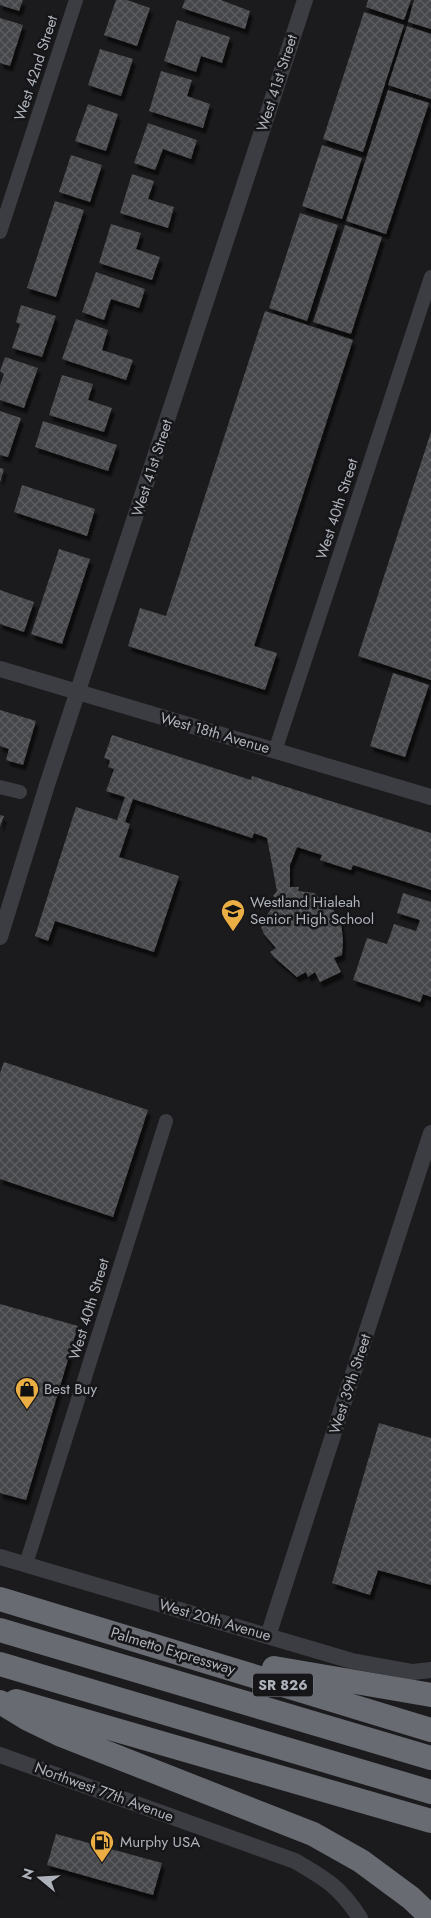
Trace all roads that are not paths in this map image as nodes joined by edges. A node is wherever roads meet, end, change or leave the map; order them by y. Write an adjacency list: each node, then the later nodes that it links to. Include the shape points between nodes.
1 (76, 0): 3 (street, West 42nd Street)
2 (305, 0): 6 (street, West 41st Street)
3 (0, 232)
4 (431, 277): 7 (street, West 40th Street)
5 (0, 669): 6 (street, West 18th Avenue)
6 (78, 693): 7 (street, West 18th Avenue); 11 (street, West 41st Street)
7 (275, 751): 10 (street, West 18th Avenue)
8 (0, 787): 9 (street)
9 (20, 792)
10 (431, 797)
11 (0, 937)
12 (166, 1121): 15 (street, West 40th Street)
13 (431, 1133): 18 (street, West 39th Street)
14 (0, 1557): 15 (street, West 20th Avenue)
15 (26, 1564): 18 (street, West 20th Avenue)
16 (0, 1599): 19 (highway, Palmetto Expressway / SR 826)
17 (0, 1630): 27 (highway)
18 (268, 1636): 21 (street, West 20th Avenue, via 377,1666 413,1672)
19 (135, 1640): 22 (highway); 25 (highway, Palmetto Expressway / SR 826)
20 (9, 1667): 28 (highway); 29 (highway)
21 (431, 1670)
22 (431, 1695)
23 (0, 1696): 28 (highway)
24 (0, 1702): 31 (highway, via 59,1734 313,1834 361,1861)
25 (431, 1730)
26 (0, 1754): 32 (street, Northwest 77th Avenue, via 295,1861 330,1881)
27 (431, 1758)
28 (287, 1779): 30 (highway)
29 (431, 1792)
30 (431, 1821)
31 (431, 1917)
32 (360, 1918)

